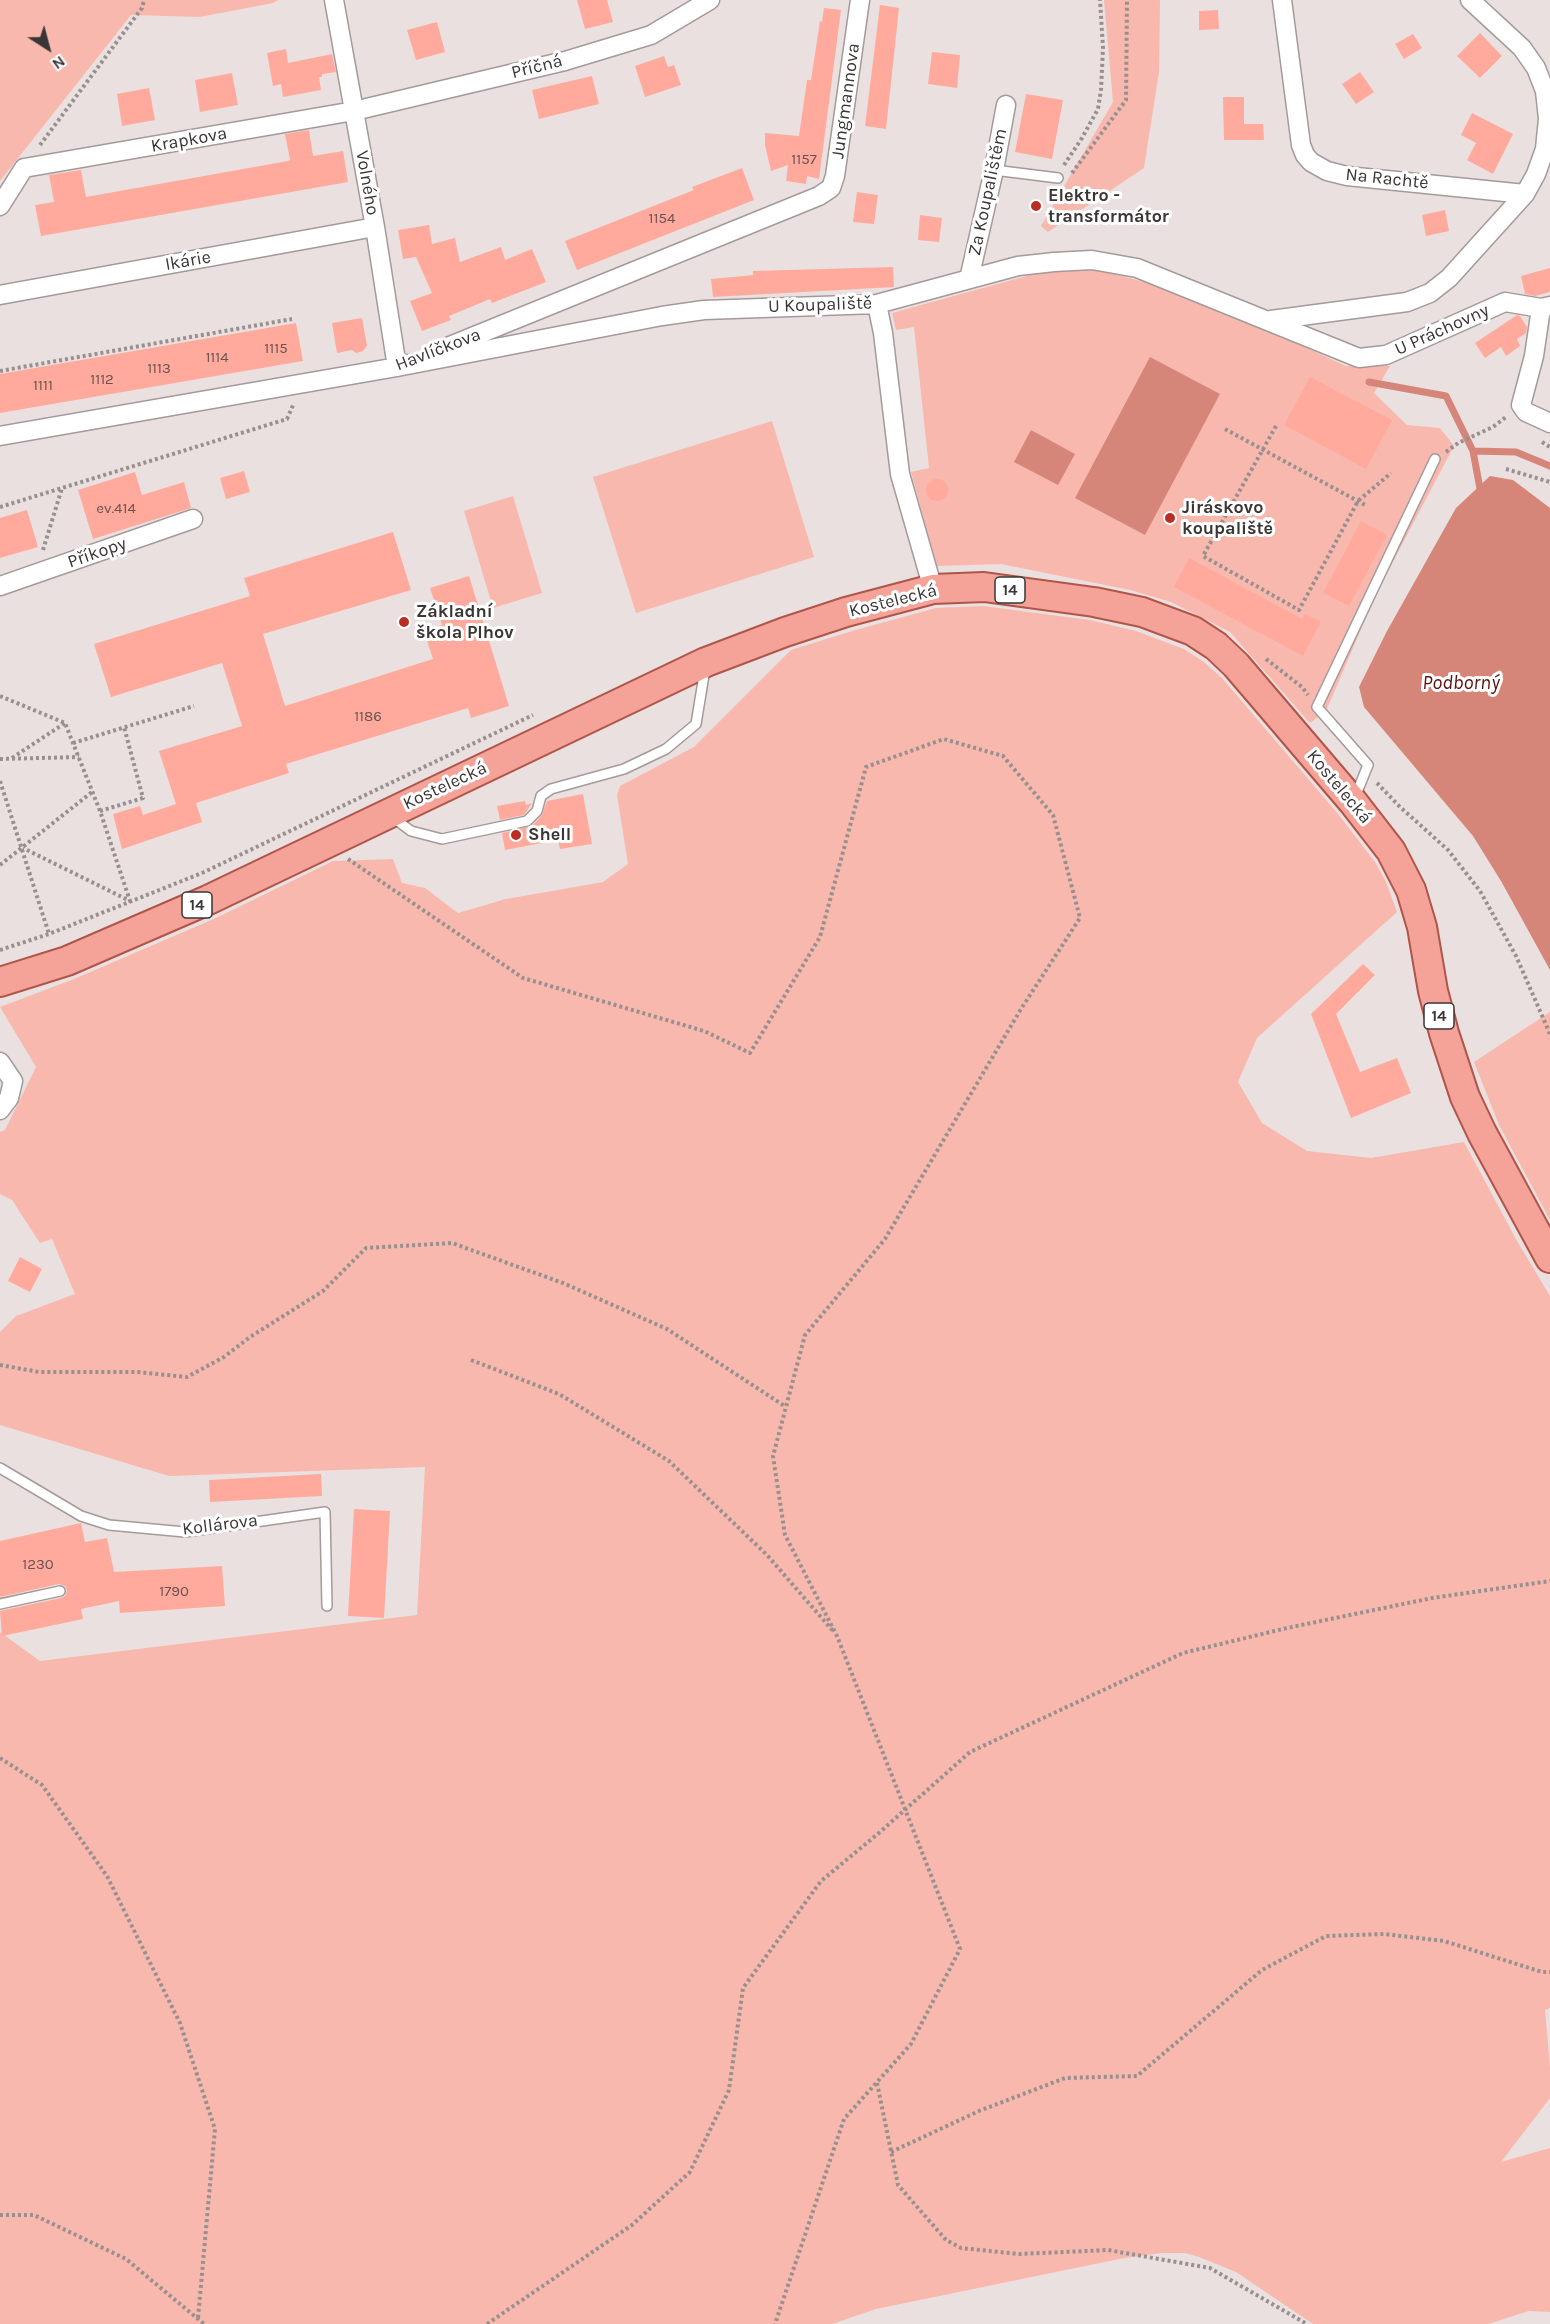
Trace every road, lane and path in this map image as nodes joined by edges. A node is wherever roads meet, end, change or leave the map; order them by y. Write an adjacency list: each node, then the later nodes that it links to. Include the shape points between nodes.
1 (144, 0): 11 (path, via 142,8)
2 (334, 0): 10 (street, Volného)
3 (710, 0): 10 (street, Příčná, via 651,35 565,61)
4 (860, 0): 15 (street, Jungmannova, via 835,176 831,188)
5 (1100, 0): 13 (path, via 1103,48 1098,109)
6 (1127, 0): 13 (path, via 1126,100 1063,184)
7 (1282, 0): 14 (street, Na Rachtě, via 1301,145 1311,162 1347,176)
8 (1470, 0): 14 (street, via 1522,48 1545,91 1545,149)
9 (1006, 105): 12 (street, Za Koupalištěm)
10 (354, 111): 11 (street, Krapkova); 17 (street, Volného)
11 (24, 168): 16 (street)
12 (994, 170): 13 (lane); 18 (street, Za Koupalištěm)
13 (1057, 178)
14 (1525, 194): 23 (street, via 1449,278 1430,292 1407,302)
15 (819, 196): 24 (street, Havlíčkova)
16 (0, 206)
17 (375, 227): 19 (street, Ikárie); 24 (street, Volného)
18 (969, 279): 20 (street, U Koupaliště); 23 (street, U Koupaliště, via 1018,266 1092,261 1137,268)
19 (0, 295)
20 (877, 304): 24 (street, U Koupaliště, via 704,310); 44 (street, via 900,474)
21 (1545, 307): 23 (street, U Práchovny, via 1505,302 1386,355 1359,358); 27 (street, via 1521,405 1526,412)
22 (292, 320): 25 (path)
23 (1269, 321)
24 (397, 368): 26 (street, Havlíčkova)
25 (0, 371)
26 (304, 383): 31 (street, Havlíčkova); 37 (path, via 287,419)
27 (1550, 423)
28 (1276, 426): 32 (path)
29 (1494, 427): 33 (path, via 1458,443)
30 (1224, 429): 32 (path)
31 (0, 436)
32 (1262, 450): 38 (path); 38 (path, via 1203,556 1299,610)
33 (1435, 459): 56 (lane, via 1317,707 1368,765)
34 (1506, 470): 36 (path)
35 (1391, 473): 38 (path)
36 (1550, 482)
37 (62, 488): 40 (path); 42 (path)
38 (1358, 501): 39 (path)
39 (1365, 505)
40 (0, 507)
41 (193, 519): 43 (street, Příkopy)
42 (41, 556)
43 (0, 586)
44 (933, 589): 45 (main road, Kostelecká / 14, via 836,615); 56 (main road, Kostelecká / 14, via 984,587 1094,602 1142,612 1193,632 1236,665)
45 (706, 662): 58 (main road, Kostelecká / 14); 58 (lane, via 696,724 666,749 624,769 551,789 541,796 537,811 527,821 442,840 411,831)
46 (0, 696): 48 (path)
47 (194, 706): 49 (path)
48 (65, 723): 50 (path); 52 (path)
49 (124, 727): 50 (path); 57 (path, via 143,798)
50 (73, 743): 51 (path)
51 (79, 757): 52 (path); 55 (path)
52 (11, 758): 53 (path)
53 (0, 759)
54 (0, 781): 60 (path)
55 (92, 792): 57 (path); 60 (path)
56 (1353, 802): 66 (main road, Kostelecká / 14, via 1391,851 1411,890 1444,1034 1465,1097)
57 (100, 811): 60 (path, via 130,901)
58 (387, 813): 59 (main road, Kostelecká / 14)
59 (325, 843): 63 (main road, Kostelecká / 14, via 208,900 67,961); 69 (path, via 523,978 704,1031 750,1053 820,937 866,767 944,739 1003,756 1053,815 1080,918 1021,1009 885,1239 805,1335)
60 (23, 848): 61 (path); 62 (path)
61 (0, 865)
62 (49, 934)
63 (0, 982)
64 (0, 1062): 65 (street, via 13,1081 9,1098)
65 (0, 1110)
66 (1550, 1258)
67 (471, 1360): 75 (path, via 559,1394 669,1461 766,1555)
68 (0, 1365): 69 (path, via 39,1372 138,1372 187,1377 323,1291 366,1248 452,1243 563,1283 667,1329)
69 (786, 1407): 75 (path, via 773,1456 785,1535)
70 (0, 1468): 74 (lane, Kollárova, via 81,1515 109,1525 185,1532 325,1512)
71 (1550, 1581): 77 (path, via 1432,1598 1183,1653 970,1752)
72 (60, 1591): 73 (lane)
73 (0, 1604)
74 (327, 1606)
75 (837, 1636): 77 (path)
76 (0, 1758): 82 (path, via 42,1785 107,1876 180,2023 215,2129)
77 (906, 1809): 79 (path, via 960,1949 911,2044); 84 (path, via 821,1881 743,1988 729,2090 690,2172 632,2225)
78 (1550, 1972): 80 (path, via 1444,1941 1384,1934 1326,1936 1262,1970 1137,2076 1065,2078 979,2111)
79 (877, 2082): 80 (path); 85 (path, via 844,2119)
80 (891, 2152): 86 (path, via 898,2185 946,2240 961,2248 1019,2254 1108,2250 1210,2268)
81 (0, 2215): 82 (path, via 33,2215 126,2259)
82 (198, 2318): 83 (path)
83 (204, 2324)
84 (487, 2324)
85 (775, 2324)
86 (1307, 2324)

